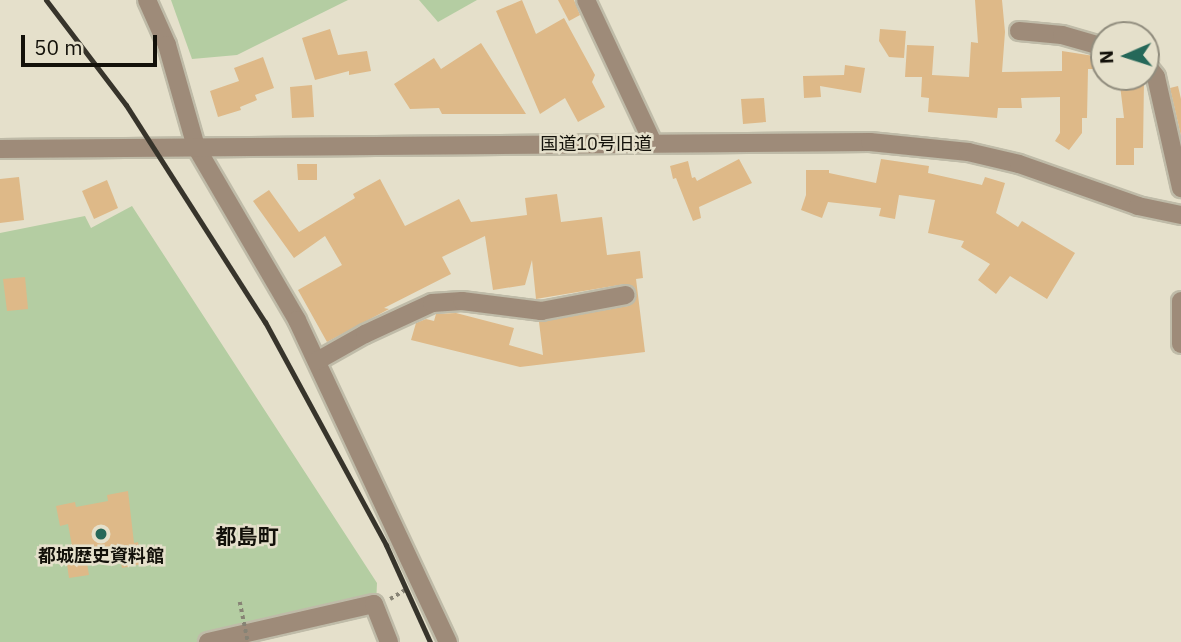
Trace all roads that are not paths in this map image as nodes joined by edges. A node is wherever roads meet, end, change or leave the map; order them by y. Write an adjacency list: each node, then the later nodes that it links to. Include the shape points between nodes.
1 (148, 0): 7 (street, via 167,45)
2 (586, 0): 6 (street)
3 (1019, 31): 4 (street)
4 (1090, 43)
5 (1159, 91): 9 (street)
6 (653, 144): 7 (street, 国道10号旧道); 10 (street, 国道10号旧道, via 924,145 1019,164 1139,206)
7 (196, 147): 8 (street, 国道10号旧道); 14 (street)
8 (0, 149)
9 (1181, 188)
10 (1181, 215)
11 (626, 295): 14 (street, via 541,310 462,301 432,303)
12 (1181, 301): 13 (street)
13 (1181, 344)
14 (317, 361): 17 (street)
15 (208, 642): 16 (street, via 351,607 376,606)
16 (389, 642)
17 (447, 642)

